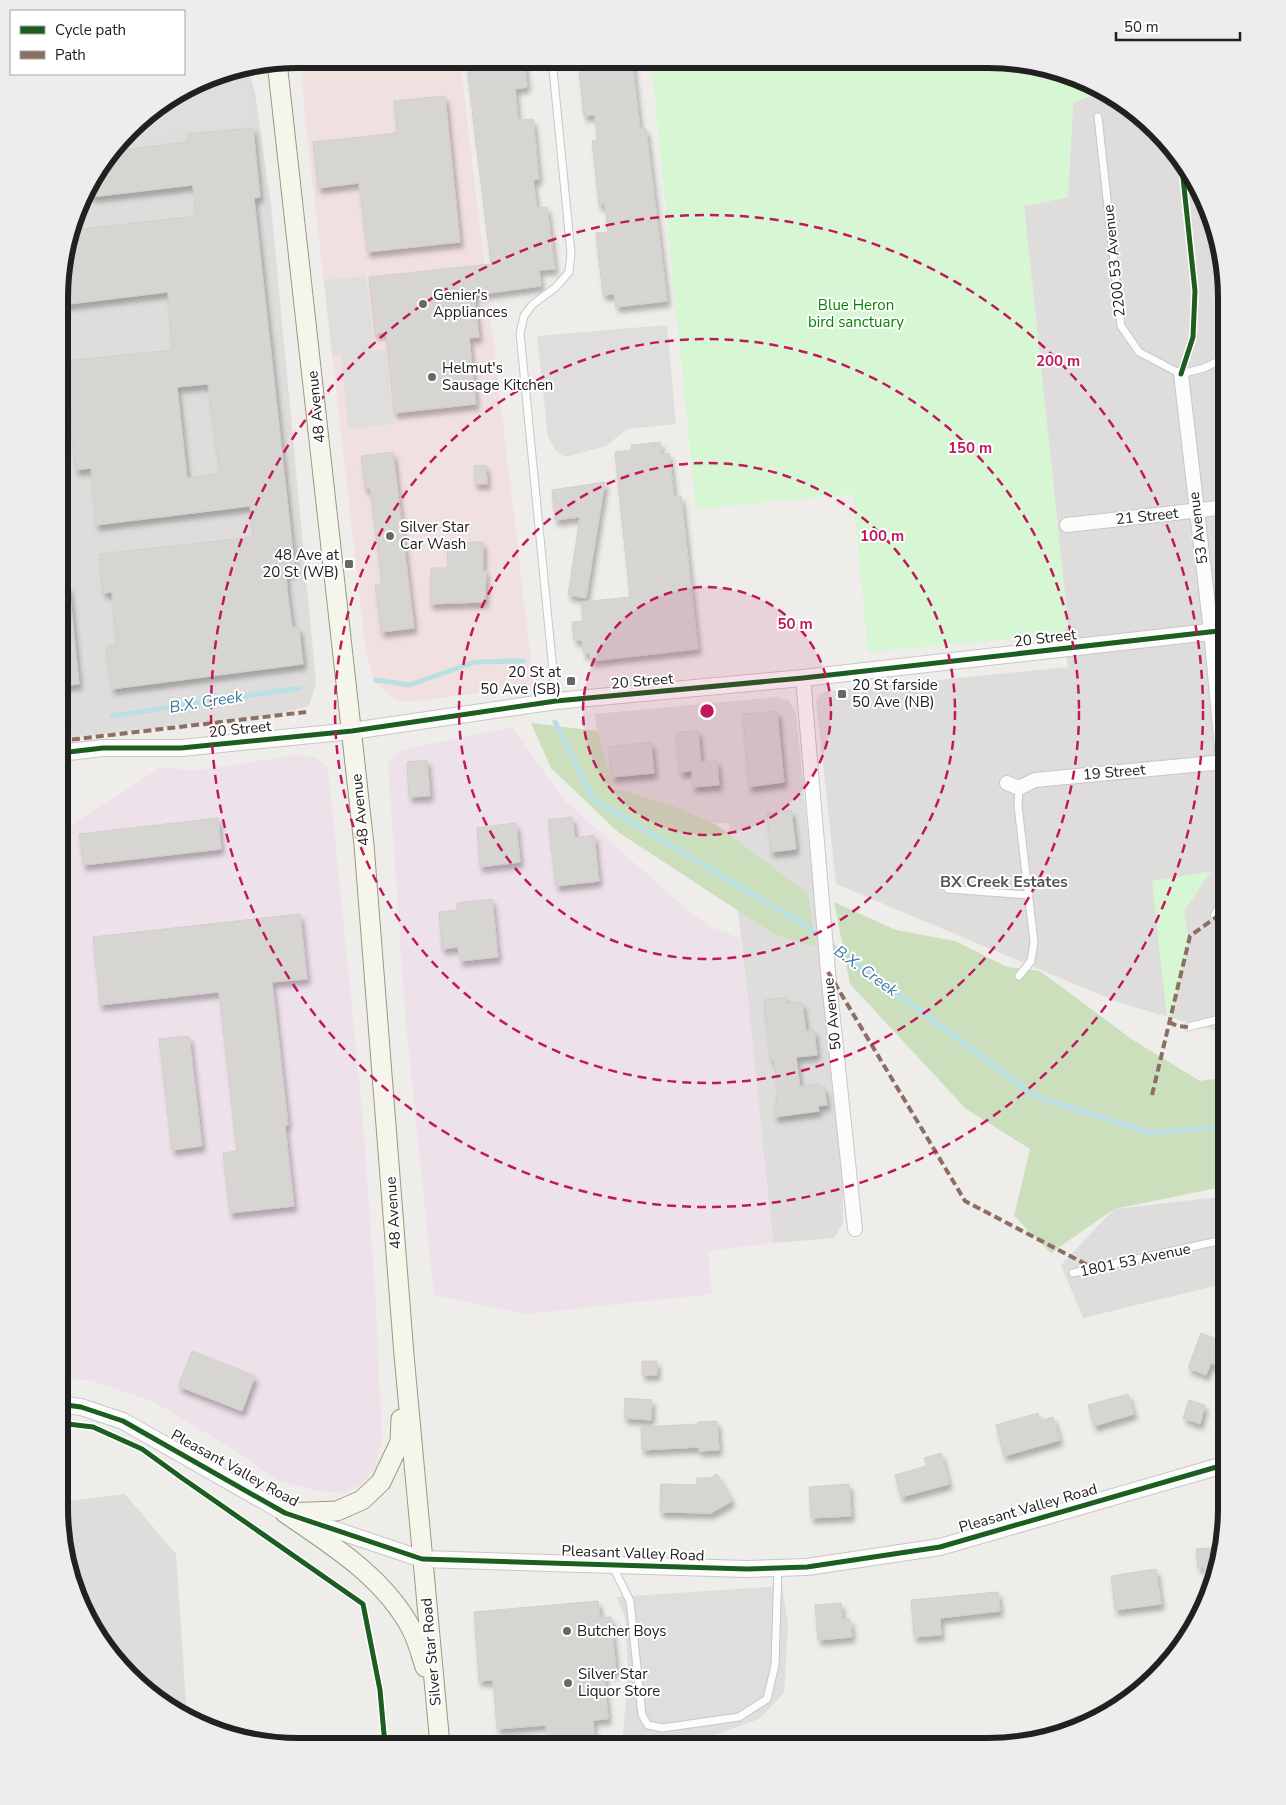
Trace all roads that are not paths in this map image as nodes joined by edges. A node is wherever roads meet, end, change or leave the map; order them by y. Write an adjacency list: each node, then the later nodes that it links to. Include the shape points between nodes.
1 (278, 68): 14 (main road, 48 Avenue)
2 (553, 68): 12 (lane, via 571,253 569,272 556,287 532,305 524,316 520,333)
3 (1098, 118): 5 (lane, 2200 53 Avenue, via 1121,326 1139,352)
4 (1218, 361): 5 (lane)
5 (1181, 374): 7 (street, 53 Avenue)
6 (1218, 508): 7 (street, 21 Street)
7 (1196, 510): 8 (street, 21 Street); 9 (street, 53 Avenue)
8 (1067, 524)
9 (1211, 631): 10 (street, 20 Street); 11 (street, 20 Street); 13 (street, 53 Avenue)
10 (1218, 631)
11 (803, 678): 12 (street, 20 Street); 23 (street, 50 Avenue, via 826,954)
12 (556, 701): 14 (street, 20 Street)
13 (1218, 702)
14 (352, 730): 15 (street, 20 Street, via 180,748 104,748); 26 (main road, 48 Avenue)
15 (68, 752)
16 (1218, 763): 17 (street, 19 Street, via 1035,780)
17 (1013, 786): 19 (lane)
18 (948, 889): 19 (lane)
19 (1029, 895): 20 (lane, via 1034,942 1031,961)
20 (1019, 976)
21 (1218, 1019): 22 (lane)
22 (1188, 1027)
23 (855, 1229)
24 (1218, 1241): 25 (lane, 1801 53 Avenue)
25 (1073, 1273)
26 (404, 1356): 29 (main road, via 400,1442 381,1482 362,1500 337,1511); 30 (main road, 48 Avenue)
27 (68, 1405): 29 (street, Pleasant Valley Road, via 123,1420)
28 (1218, 1467): 32 (street, Pleasant Valley Road, via 940,1547 807,1567)
29 (285, 1513): 30 (street, Pleasant Valley Road); 33 (main road, via 340,1550 400,1609 413,1632)
30 (422, 1559): 31 (street, Pleasant Valley Road); 33 (main road, Silver Star Road)
31 (612, 1565): 32 (street, Pleasant Valley Road); 32 (lane, via 630,1601 642,1715 648,1724 662,1728 739,1717 767,1699 775,1665)
32 (778, 1568)
33 (434, 1697): 34 (main road, Silver Star Road)
34 (439, 1738)

